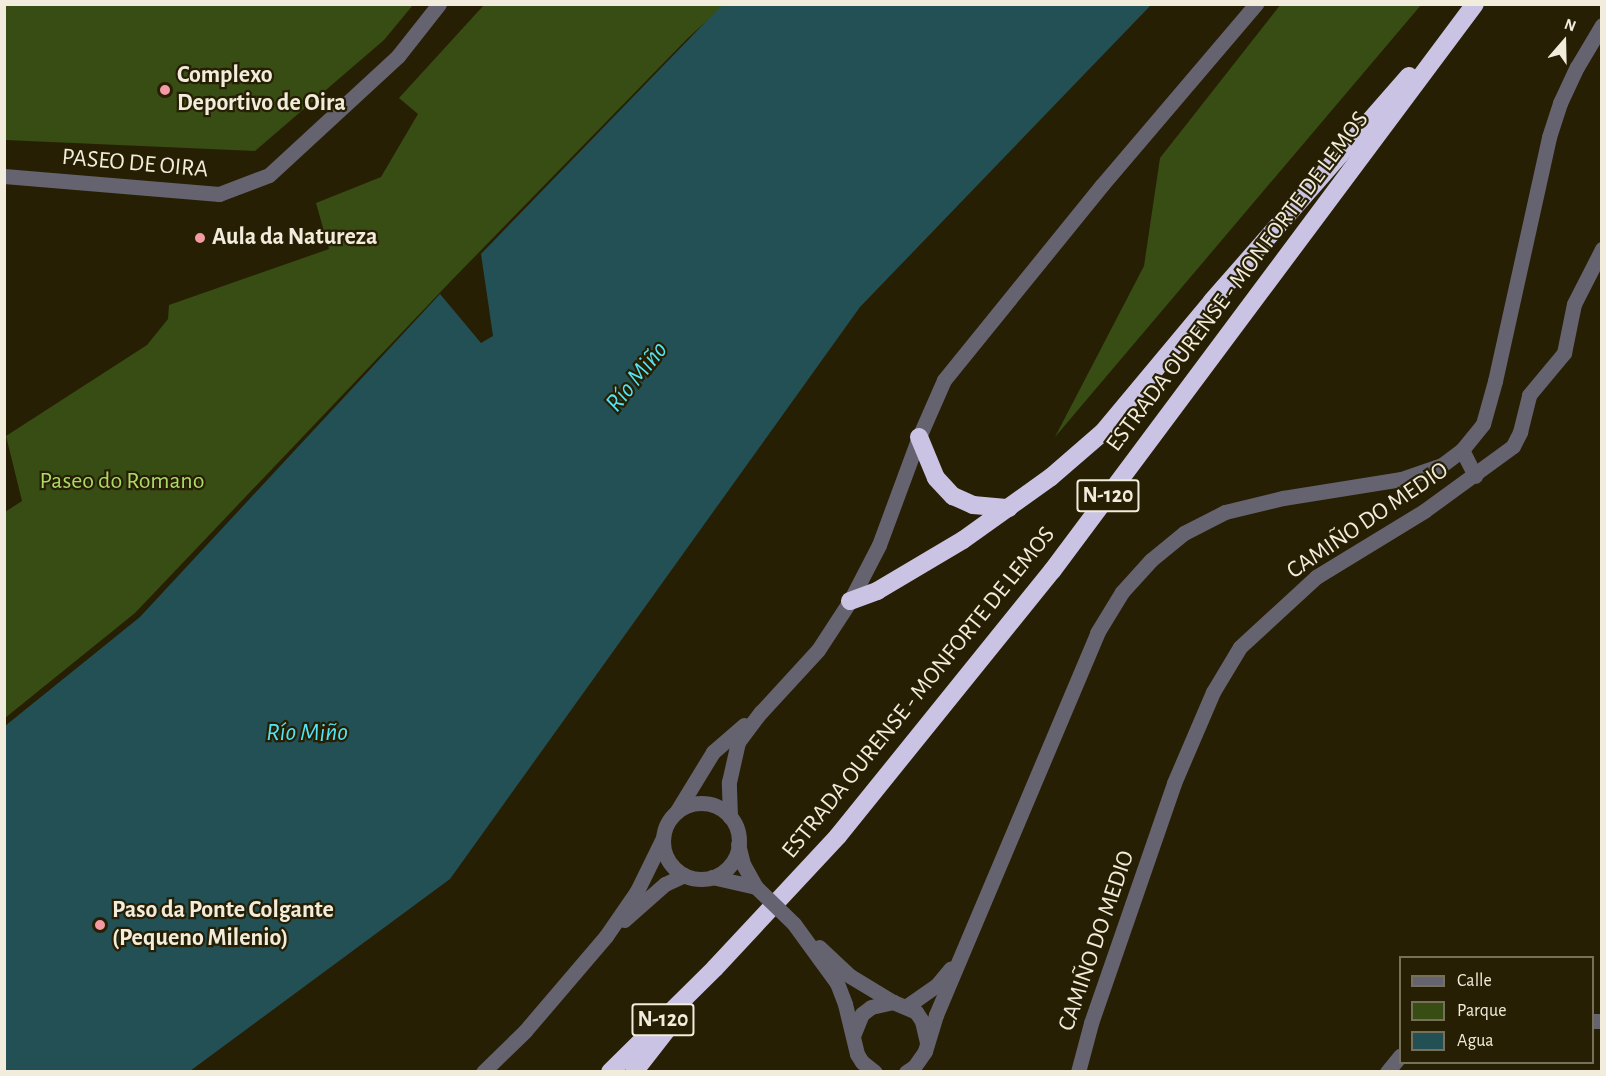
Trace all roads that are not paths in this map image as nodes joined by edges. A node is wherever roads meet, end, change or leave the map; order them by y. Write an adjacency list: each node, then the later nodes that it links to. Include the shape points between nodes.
1 (440, 4): 5 (street, PASEO DE OIRA, via 398,56 269,175 219,194)
2 (1256, 4): 7 (street, via 944,380)
3 (1473, 4): 10 (highway, via 1212,301 1103,432); 23 (highway, ESTRADA OURENSE - MONFORTE DE LEMOS / N-120, via 1052,571 838,836)
4 (1602, 25): 8 (street, via 1577,67 1556,115 1539,173 1483,424)
5 (4, 176)
6 (1602, 249): 9 (street, CAMIÑO DO MEDIO, via 1574,304 1564,353 1529,394 1513,446)
7 (919, 437): 10 (highway, via 936,478 953,496 973,505); 11 (street, via 879,545)
8 (1462, 450): 9 (street); 22 (street, via 1442,465 1401,479 1283,498 1226,512 1184,533 1151,560 1122,592 1097,633)
9 (1475, 476): 33 (street, CAMIÑO DO MEDIO, via 1316,576 1240,647 1213,692 1174,783)
10 (1009, 508): 11 (highway, via 877,591)
11 (850, 601): 12 (street, via 818,650)
12 (761, 712): 13 (street, via 713,752); 14 (street, via 738,742 731,764)
13 (676, 812): 14 (street, via 686,806 704,804 721,809); 15 (street)
14 (730, 817): 16 (street)
15 (663, 838): 17 (street, via 668,860); 21 (street, via 637,891)
16 (738, 844): 18 (street, via 730,865); 19 (street, via 743,864)
17 (684, 874): 18 (street); 21 (street, via 665,884)
18 (712, 877): 19 (street)
19 (756, 887): 20 (street, bridge)
20 (794, 924): 24 (street, via 850,976); 25 (street, via 837,983)
21 (606, 936): 30 (street, via 525,1031)
22 (961, 957): 24 (street, via 936,986); 26 (street)
23 (716, 968): 31 (highway, ESTRADA OURENSE - MONFORTE DE LEMOS / N-120); 32 (highway)
24 (900, 1004): 25 (street, via 871,1007 862,1014); 26 (street, via 922,1021)
25 (854, 1036): 28 (street, via 856,1052)
26 (927, 1042): 29 (street, via 921,1060)
27 (1399, 1058): 34 (street)
28 (866, 1068)
29 (911, 1070)
30 (483, 1071)
31 (610, 1071)
32 (634, 1071)
33 (1078, 1071)
34 (1386, 1071)

